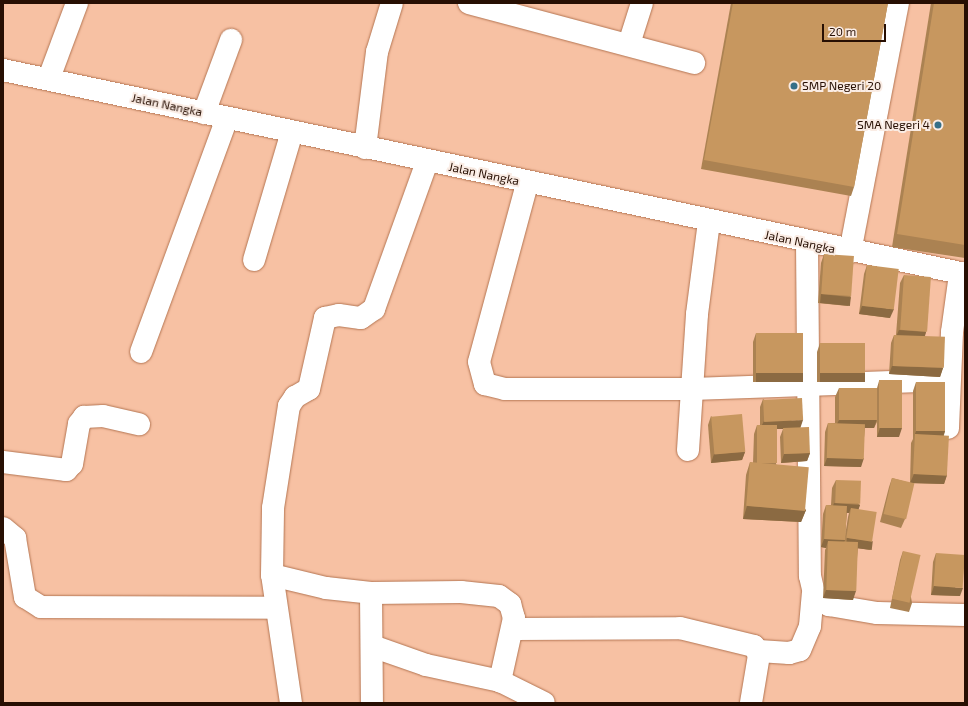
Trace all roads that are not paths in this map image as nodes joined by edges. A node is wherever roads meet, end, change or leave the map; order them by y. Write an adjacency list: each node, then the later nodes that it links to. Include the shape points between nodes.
1 (77, 3): 10 (street)
2 (392, 3): 14 (street, via 377,52)
3 (469, 3): 7 (street)
4 (642, 3): 7 (street)
5 (898, 3): 19 (street)
6 (231, 40): 11 (street)
7 (629, 44): 8 (street)
8 (694, 63)
9 (3, 70): 10 (street, Jalan Nangka)
10 (48, 78): 11 (street, Jalan Nangka)
11 (204, 113): 12 (street, Jalan Nangka)
12 (227, 118): 13 (street, Jalan Nangka); 22 (street)
13 (292, 132): 14 (street, Jalan Nangka); 20 (street)
14 (365, 148): 15 (street, Jalan Nangka)
15 (427, 162): 16 (street, Jalan Nangka); 31 (street, via 374,309 360,318 339,315 325,318 310,389 295,398 290,406 273,508)
16 (526, 184): 17 (street, Jalan Nangka); 25 (street, via 479,362 485,384 505,389)
17 (709, 221): 18 (street, Jalan Nangka); 25 (street)
18 (807, 243): 19 (street, Jalan Nangka); 24 (street)
19 (850, 252): 21 (street, Jalan Nangka)
20 (254, 260)
21 (962, 274): 23 (street)
22 (141, 352)
23 (949, 380): 24 (street); 27 (street)
24 (808, 387): 25 (street); 33 (street)
25 (692, 389): 28 (street)
26 (139, 424): 29 (street, via 103,416 84,417 78,424 72,464 66,470)
27 (948, 428)
28 (688, 450)
29 (3, 462)
30 (3, 528): 34 (street, via 15,538 25,597 41,607)
31 (272, 575): 32 (street, via 326,588); 34 (street)
32 (371, 593): 36 (street, via 494,594 510,604); 37 (street)
33 (813, 594): 35 (street, via 819,602 829,605 877,613); 38 (street, via 810,626 800,650 789,653)
34 (276, 608): 40 (street)
35 (965, 615)
36 (514, 629): 38 (street, via 680,628 754,646); 39 (street)
37 (372, 646): 39 (street, via 426,665); 41 (street)
38 (759, 651): 43 (street)
39 (500, 681): 42 (street)
40 (291, 703)
41 (372, 703)
42 (544, 703)
43 (751, 703)

